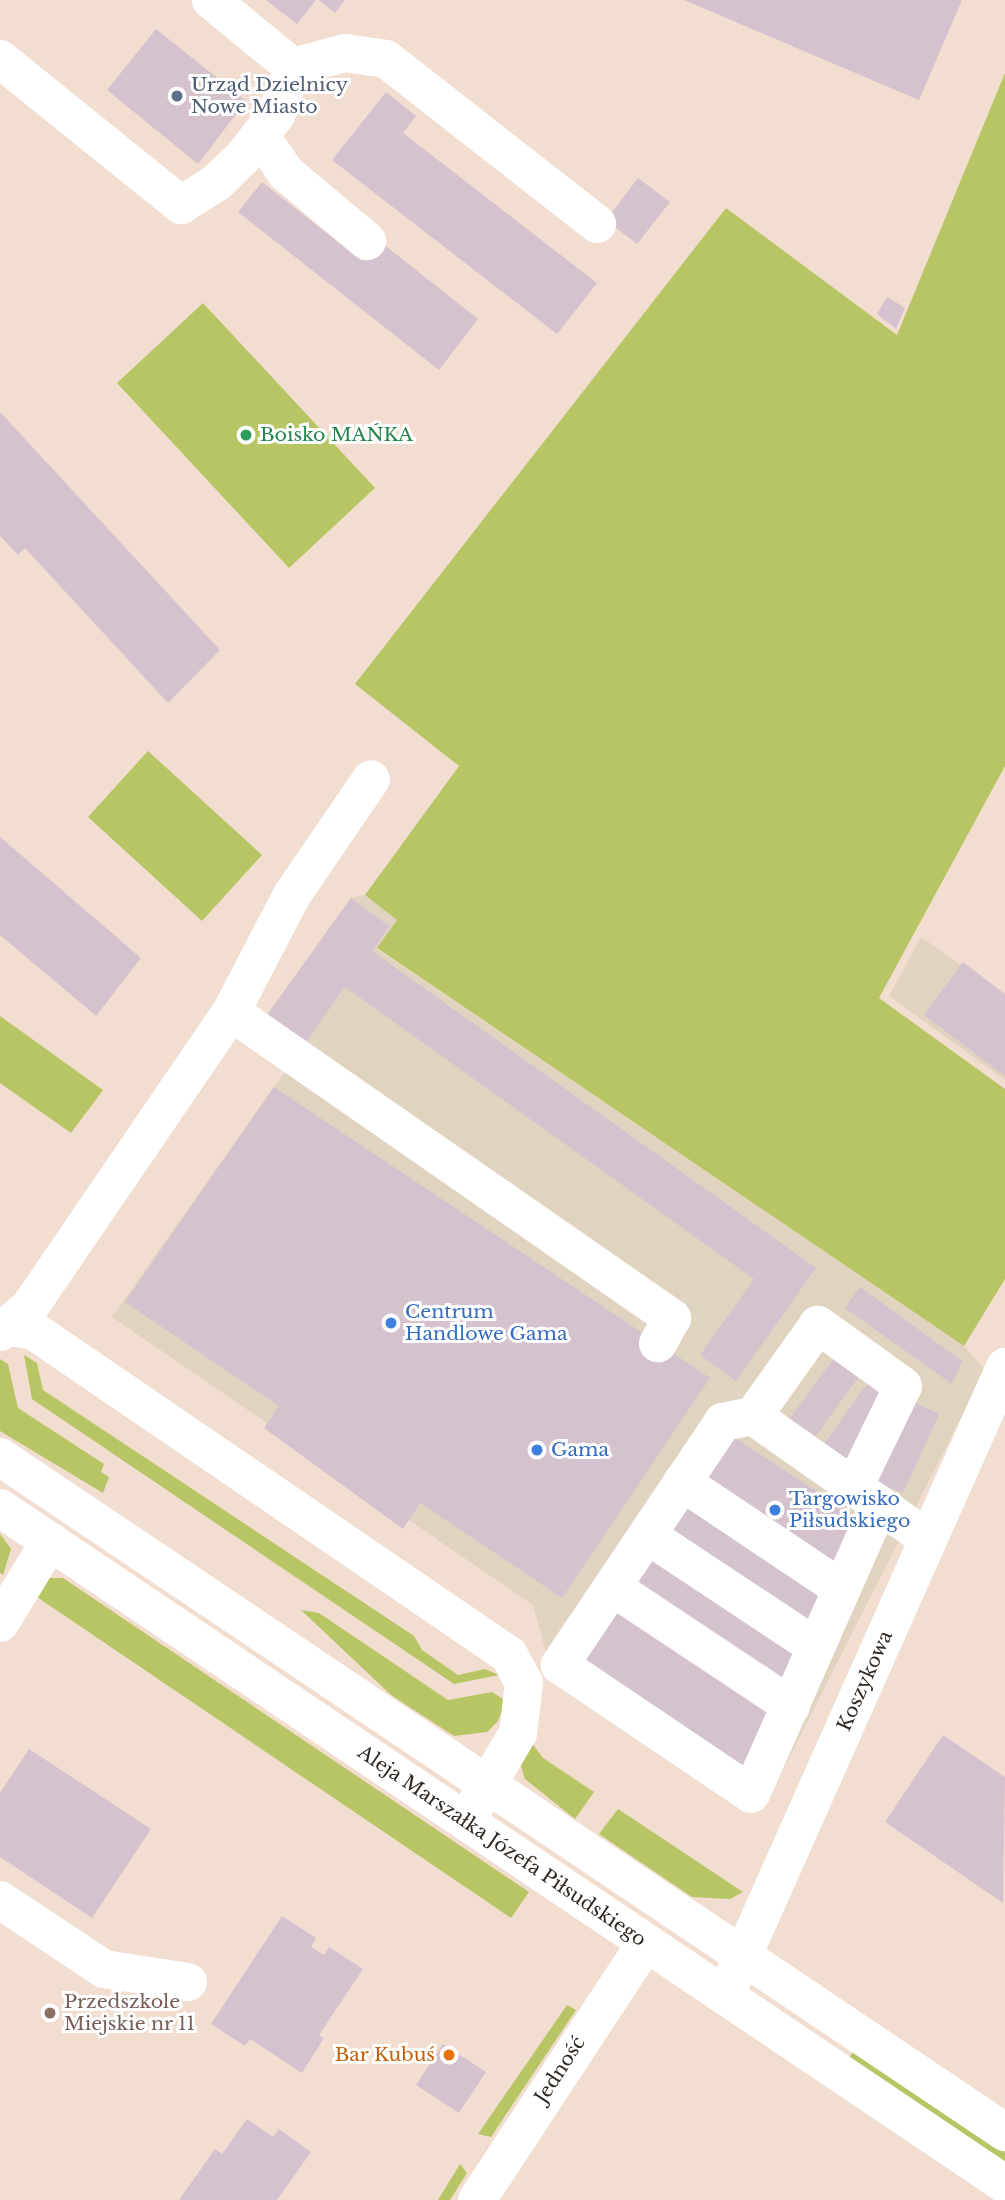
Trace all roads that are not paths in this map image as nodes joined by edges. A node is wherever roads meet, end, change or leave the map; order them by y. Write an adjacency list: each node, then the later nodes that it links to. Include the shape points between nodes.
1 (211, 0): 3 (street)
2 (0, 59): 4 (street, via 181,205 216,183)
3 (293, 67): 4 (street, via 276,115); 5 (street, via 345,53 386,59)
4 (260, 135): 6 (street, via 286,173)
5 (597, 224)
6 (367, 241)
7 (371, 779): 8 (street, via 292,895)
8 (231, 1012): 9 (street, via 29,1308); 10 (street, via 672,1318)
9 (3, 1329): 25 (street, via 34,1331 509,1655 524,1683 526,1701 518,1733)
10 (658, 1343)
11 (1005, 1367): 18 (street, Koszykowa)
12 (752, 1416): 14 (street, via 723,1422); 15 (street); 15 (street, via 818,1325 903,1386)
13 (0, 1457): 25 (street)
14 (682, 1482): 17 (street); 21 (street)
15 (867, 1496): 18 (street); 21 (street)
16 (0, 1508): 19 (street, Aleja Marszałka Józefa Piłsudskiego)
17 (647, 1535): 20 (street); 23 (street)
18 (928, 1539): 29 (street, Koszykowa)
19 (50, 1541): 22 (street); 26 (street, Aleja Marszałka Józefa Piłsudskiego)
20 (612, 1587): 24 (street); 24 (street, via 559,1665 751,1794)
21 (842, 1589): 23 (street)
22 (0, 1623)
23 (816, 1647): 24 (street)
24 (791, 1706)
25 (488, 1786): 26 (street); 29 (street)
26 (465, 1820): 28 (street, Aleja Marszałka Józefa Piłsudskiego)
27 (0, 1900): 30 (street, via 104,1969)
28 (646, 1943): 31 (street, Aleja Marszałka Józefa Piłsudskiego); 34 (street, Jedność)
29 (743, 1957): 31 (street, Koszykowa); 32 (street)
30 (188, 1982)
31 (724, 1995): 33 (street, Aleja Marszałka Józefa Piłsudskiego)
32 (1005, 2132)
33 (1005, 2184)
34 (477, 2200)

